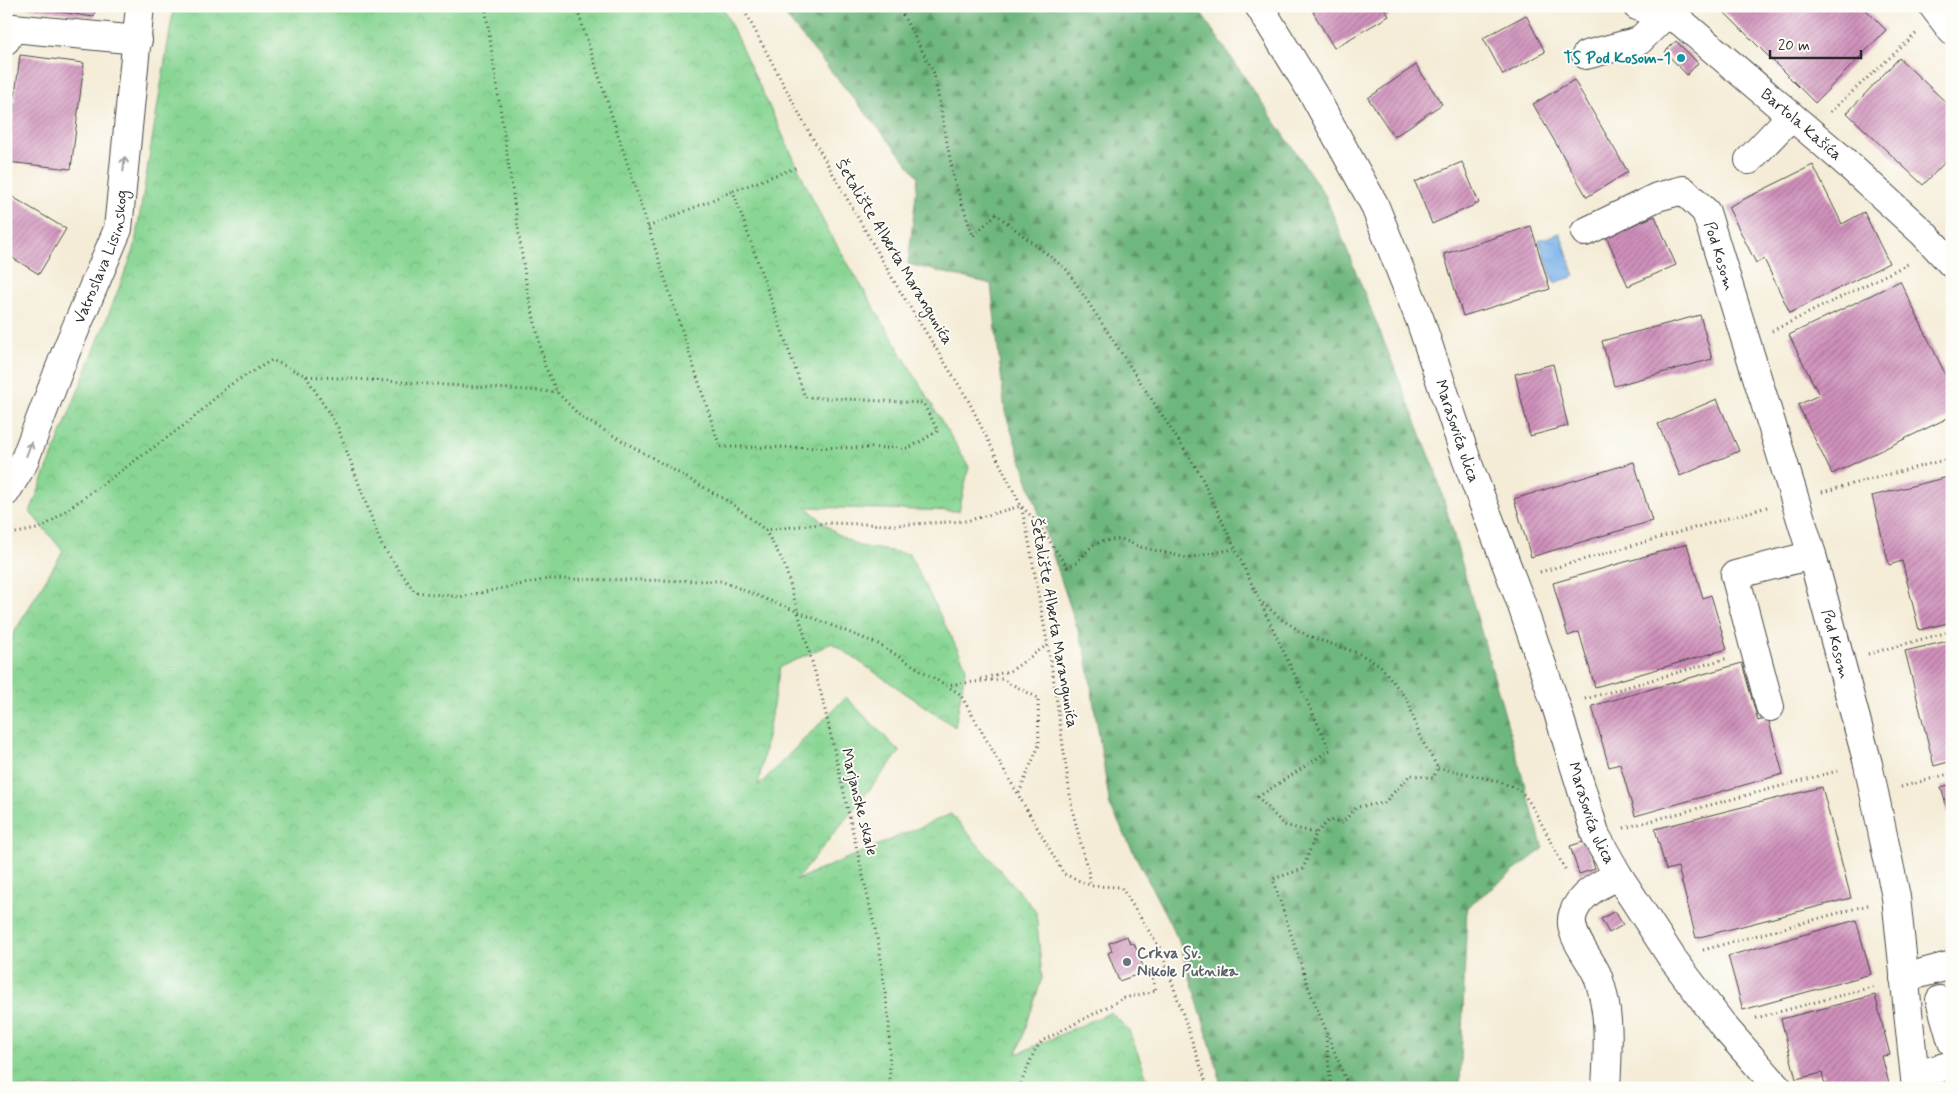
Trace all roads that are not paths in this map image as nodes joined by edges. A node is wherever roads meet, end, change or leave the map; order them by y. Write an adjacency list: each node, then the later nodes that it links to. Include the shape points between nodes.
1 (140, 6): 8 (street, Vatroslava Lisinskog)
2 (1259, 6): 17 (street, Marasovića ulica, via 1316,97 1374,204 1420,320 1467,461 1513,579 1596,836)
3 (1637, 6): 5 (street, Bartola Kašića)
4 (1933, 6): 6 (street)
5 (1664, 16): 9 (street, via 1639,41); 10 (street, Bartola Kašića, via 1680,21)
6 (1952, 31)
7 (6, 40): 8 (street, via 12,28)
8 (138, 40): 14 (street, Vatroslava Lisinskog, one-way to 8, via 23,464 118,229)
9 (1586, 55)
10 (1791, 116): 11 (street); 13 (street, Bartola Kašića, via 1915,226)
11 (1749, 160)
12 (1585, 232): 15 (street, Pod Kosom, via 1657,197 1683,190 1706,212 1808,496)
13 (1952, 264)
14 (6, 492)
15 (1812, 555): 16 (street, via 1735,575); 19 (street, Pod Kosom, via 1868,764 1896,897)
16 (1770, 707)
17 (1618, 875): 24 (street, Marasovića ulica, via 1582,896 1572,916 1577,941 1598,975 1607,1010); 25 (street, Marasovića ulica, via 1672,958 1725,1028)
18 (1952, 965): 19 (street)
19 (1891, 981): 23 (street, Pod Kosom)
20 (1940, 1000): 21 (street)
21 (1952, 1042)
22 (1952, 1065): 23 (street)
23 (1916, 1081)
24 (1606, 1088)
25 (1778, 1088)

